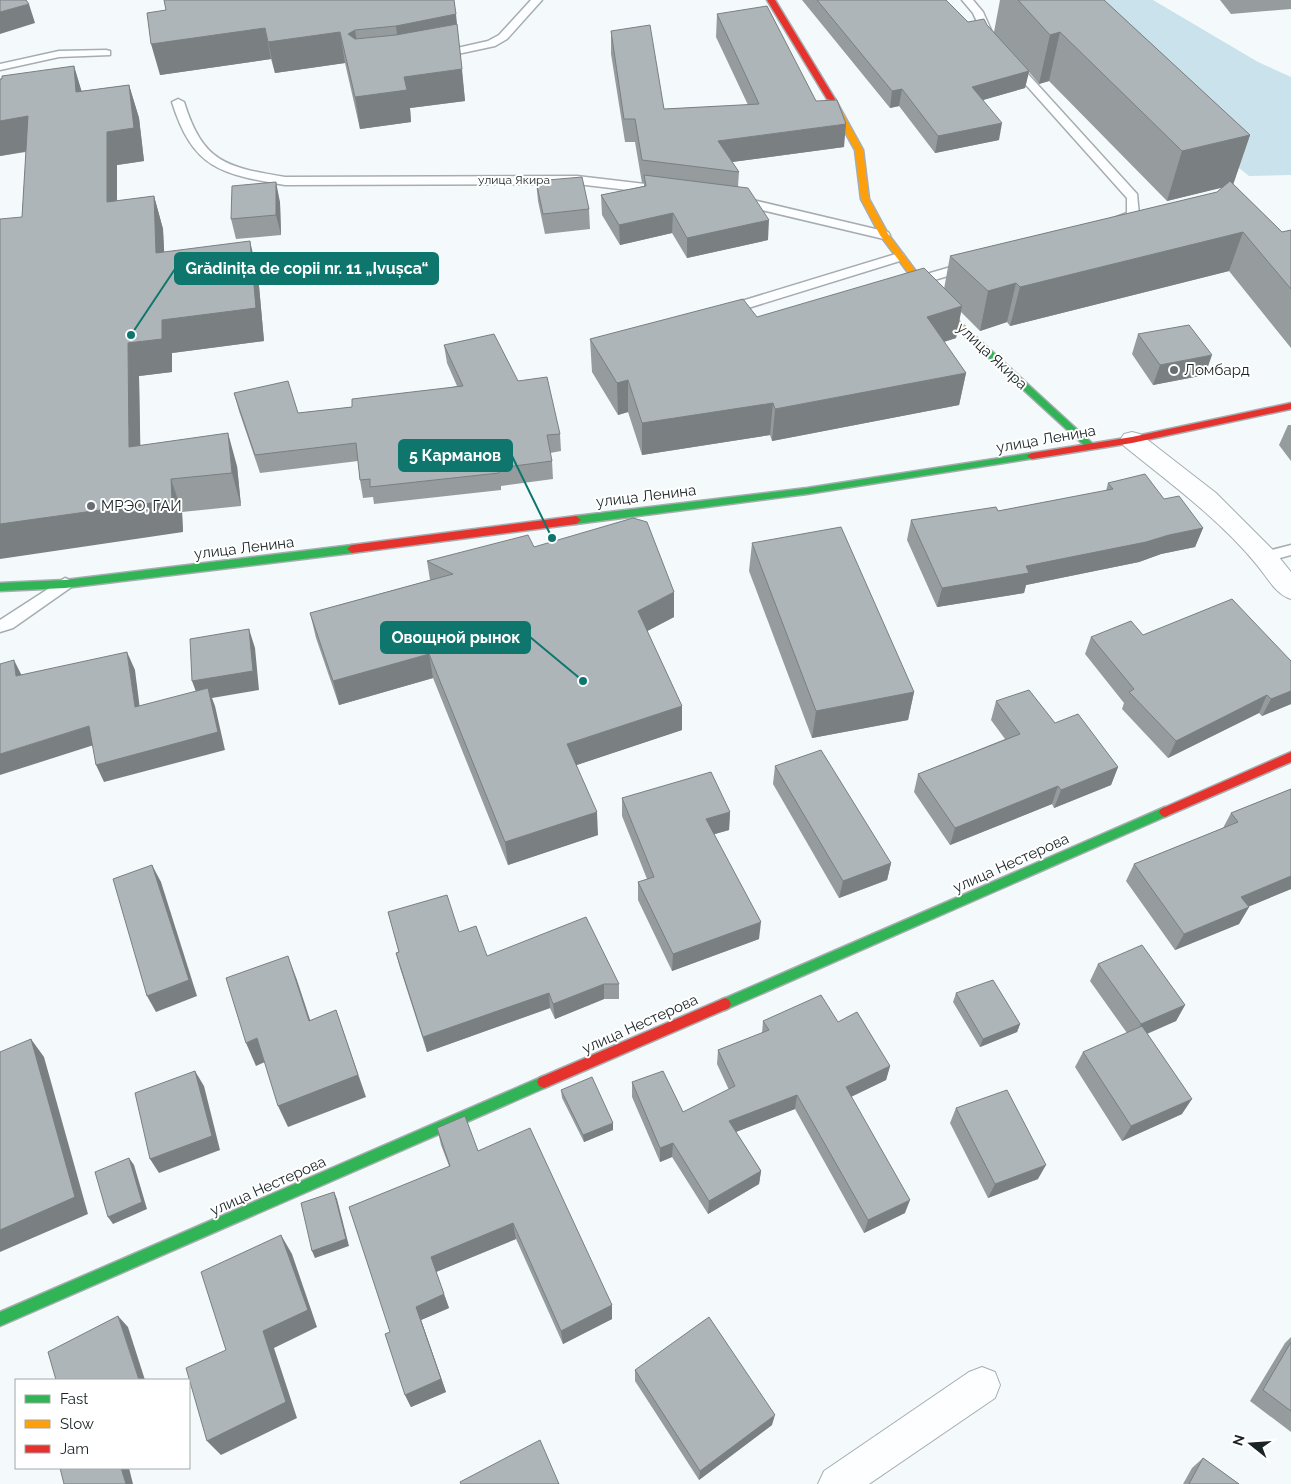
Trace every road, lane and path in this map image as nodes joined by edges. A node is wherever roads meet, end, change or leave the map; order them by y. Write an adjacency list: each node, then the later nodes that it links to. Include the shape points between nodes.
1 (537, 0): 5 (lane, via 504,37 491,44)
2 (771, 0): 11 (street, улица Якира, via 847,124 859,150 865,199)
3 (967, 0): 10 (lane, via 978,12 989,38 1133,197 1133,215)
4 (106, 53): 6 (lane, via 58,54)
5 (430, 56)
6 (0, 67)
7 (178, 102): 8 (lane, улица Якира, via 184,127 198,149 222,167 254,176 286,181 577,180)
8 (678, 192)
9 (724, 198): 11 (lane)
10 (1105, 224)
11 (884, 235): 12 (street, улица Якира)
12 (899, 257): 14 (street, улица Якира); 15 (lane)
13 (983, 261): 14 (lane)
14 (917, 281): 18 (street, улица Якира, via 939,308)
15 (711, 315)
16 (1291, 406): 17 (street, улица Ленина)
17 (1132, 440): 18 (street, улица Ленина); 20 (street, via 1207,499)
18 (1090, 446): 21 (street, улица Ленина, via 807,491)
19 (1291, 550): 20 (lane)
20 (1264, 557): 23 (street)
21 (65, 584): 22 (street, улица Ленина); 24 (lane, via 8,624)
22 (0, 587)
23 (1291, 590)
24 (0, 626)
25 (1291, 757): 26 (street, улица Нестерова)
26 (0, 1319)
27 (982, 1385): 28 (street)
28 (837, 1484)

